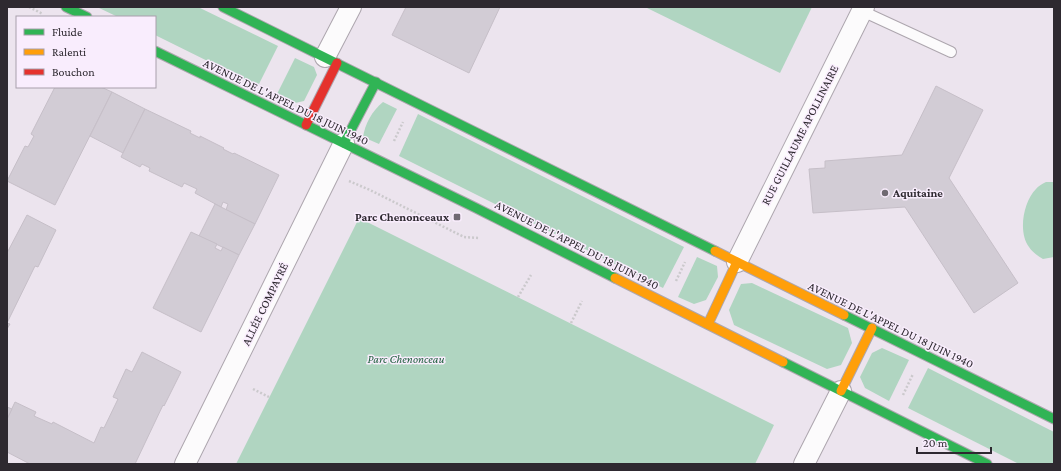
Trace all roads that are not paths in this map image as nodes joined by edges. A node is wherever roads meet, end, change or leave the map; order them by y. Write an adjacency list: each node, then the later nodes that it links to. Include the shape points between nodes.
1 (66, 7): 5 (street)
2 (223, 7): 8 (street, AVENUE DE L'APPEL DU 18 JUIN 1940)
3 (351, 7): 8 (street)
4 (863, 9): 7 (lane); 12 (street, RUE GUILLAUME APOLLINAIRE)
5 (85, 16)
6 (156, 50): 10 (street, AVENUE DE L'APPEL DU 18 JUIN 1940)
7 (951, 52)
8 (331, 60): 9 (street, AVENUE DE L'APPEL DU 18 JUIN 1940); 10 (street)
9 (376, 82): 11 (street); 12 (street, AVENUE DE L'APPEL DU 18 JUIN 1940)
10 (306, 125): 11 (street, AVENUE DE L'APPEL DU 18 JUIN 1940)
11 (344, 143): 13 (street, AVENUE DE L'APPEL DU 18 JUIN 1940); 17 (street, ALLÉE COMPAYRÉ)
12 (737, 262): 13 (street); 14 (street, AVENUE DE L'APPEL DU 18 JUIN 1940)
13 (708, 324): 15 (street, AVENUE DE L'APPEL DU 18 JUIN 1940)
14 (872, 328): 15 (street); 16 (street, AVENUE DE L'APPEL DU 18 JUIN 1940)
15 (841, 391): 18 (street); 19 (street, AVENUE DE L'APPEL DU 18 JUIN 1940)
16 (1054, 419)
17 (185, 464)
18 (804, 464)
19 (987, 464)

